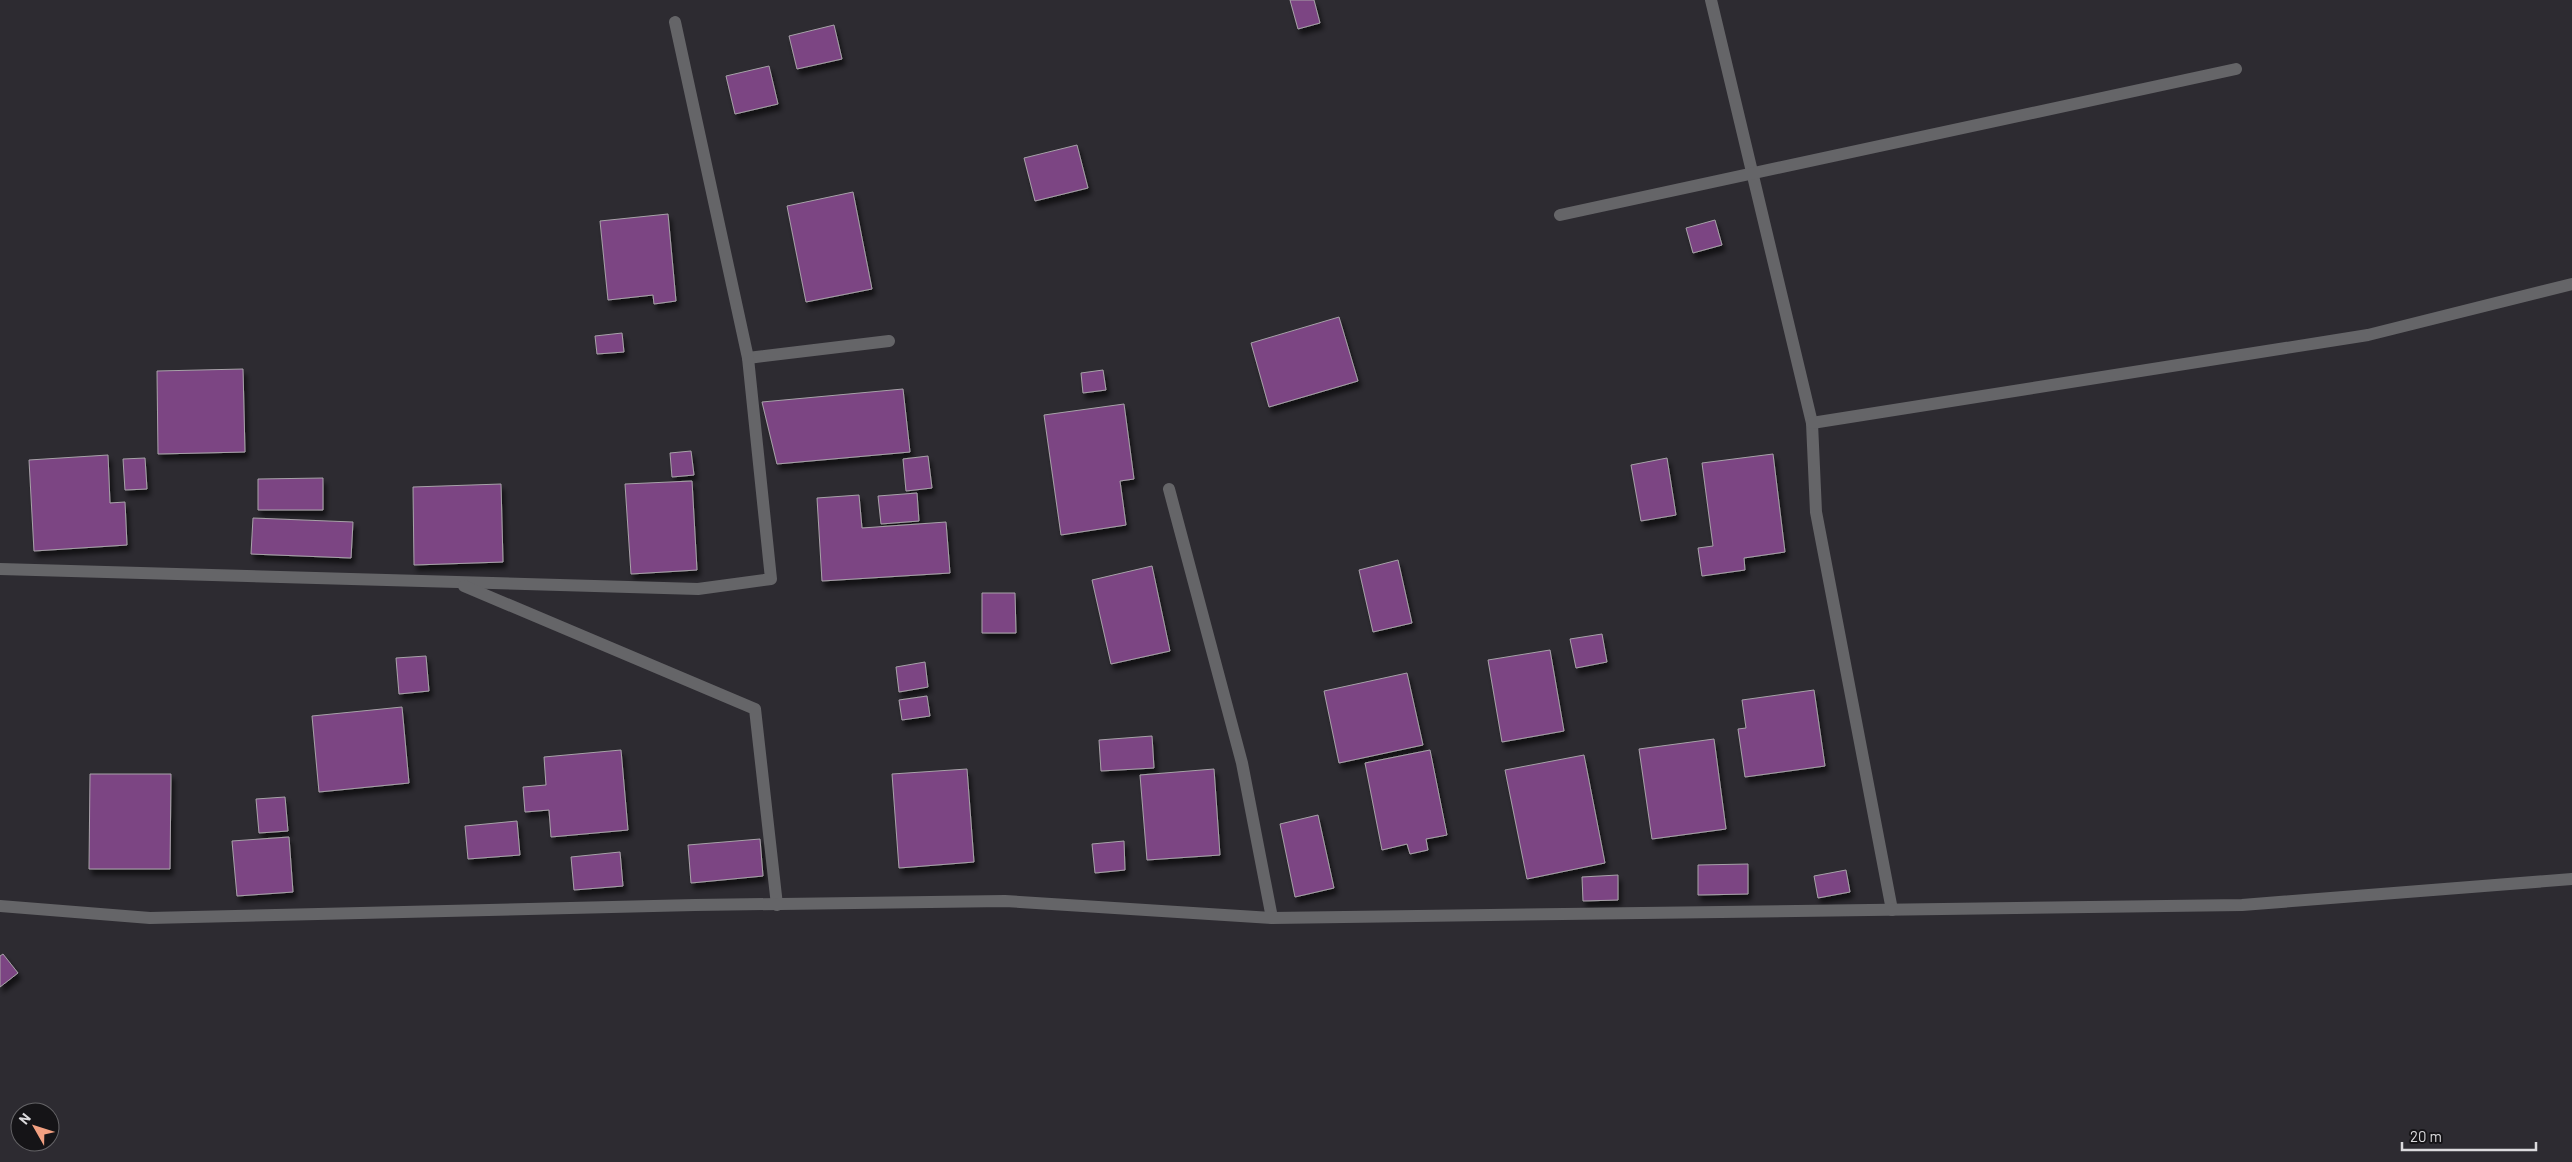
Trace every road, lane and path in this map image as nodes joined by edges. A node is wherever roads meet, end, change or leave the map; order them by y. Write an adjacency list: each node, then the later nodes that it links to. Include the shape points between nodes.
1 (1711, 0): 4 (street)
2 (675, 22): 8 (street)
3 (2236, 69): 4 (street)
4 (1752, 172): 5 (street); 9 (street)
5 (1560, 215)
6 (2572, 284): 9 (street, via 2368,335)
7 (889, 341): 8 (street)
8 (748, 358): 12 (street, via 771,579 698,589)
9 (1812, 423): 16 (street, via 1816,512)
10 (1168, 489): 17 (street, via 1242,763)
11 (0, 569): 12 (street, via 402,579)
12 (457, 584): 14 (street, via 755,709)
13 (2572, 879): 16 (street, via 2242,905)
14 (777, 905): 15 (street, via 150,918); 17 (street, via 1005,901)
15 (0, 906)
16 (1892, 910): 17 (street)
17 (1272, 918)

